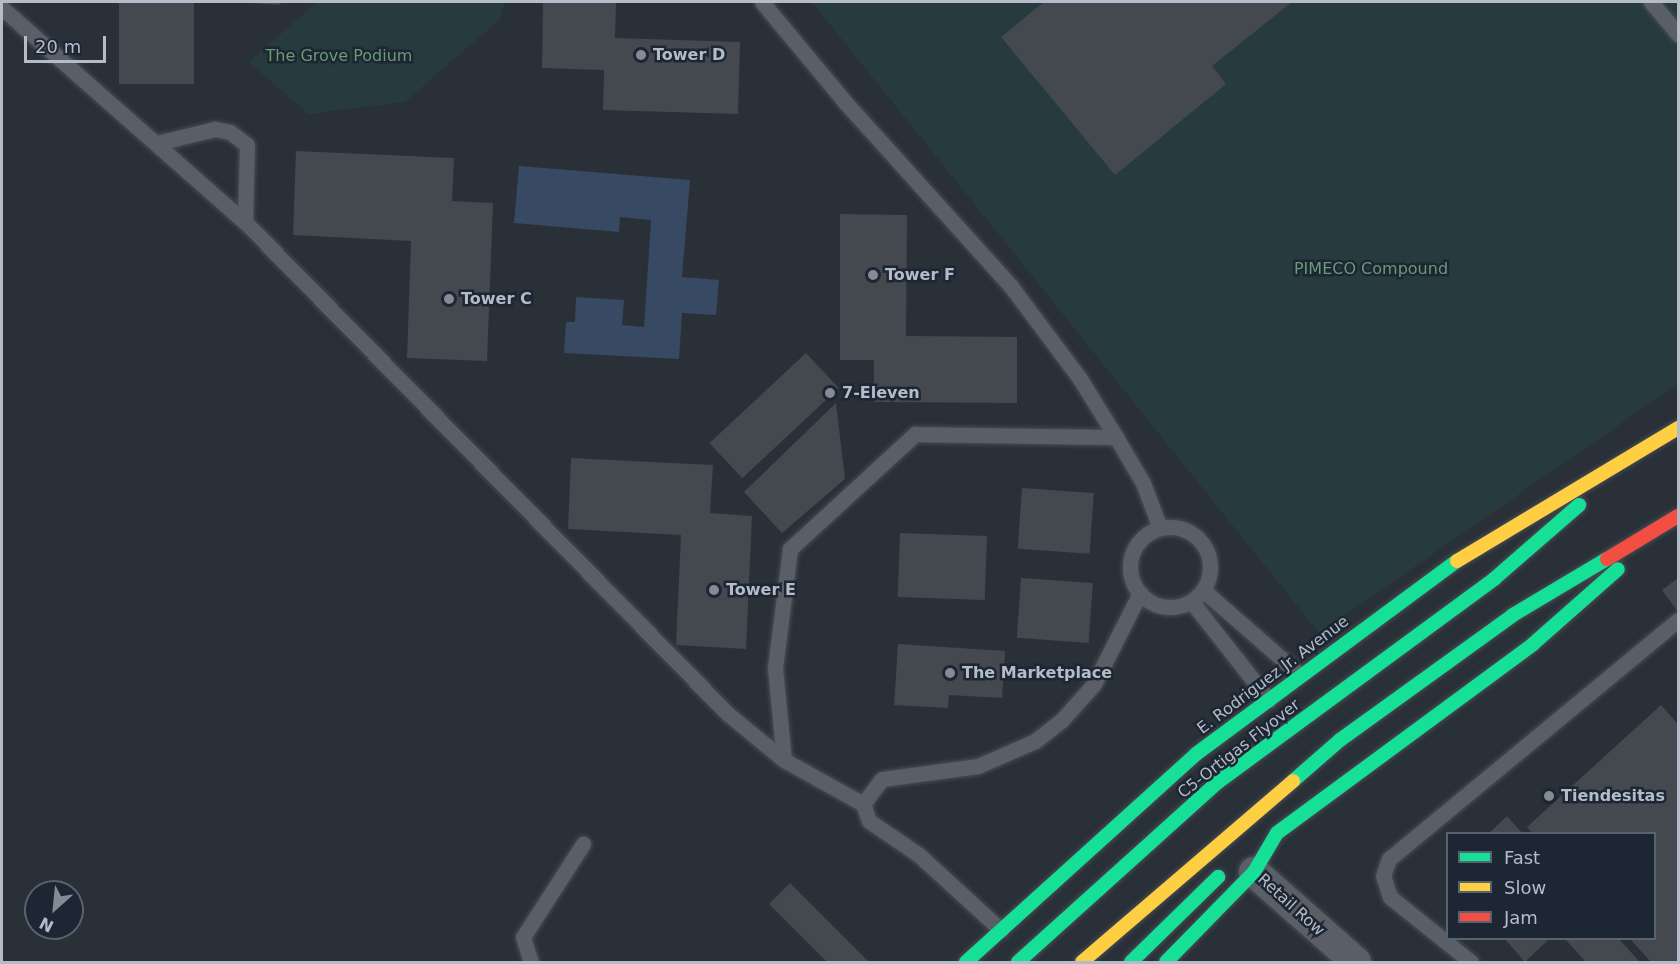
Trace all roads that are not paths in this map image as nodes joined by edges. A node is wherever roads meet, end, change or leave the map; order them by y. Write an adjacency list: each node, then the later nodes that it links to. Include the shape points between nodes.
1 (762, 2): 8 (lane, via 845,102 1010,285 1080,379)
2 (1651, 2): 4 (lane)
3 (2, 8): 5 (lane)
4 (1678, 34)
5 (157, 144): 6 (lane); 6 (lane, via 215,129 230,132 248,145)
6 (245, 222): 19 (lane, via 728,714)
7 (1678, 428): 9 (main road, E. Rodriguez Jr. Avenue)
8 (1116, 437): 11 (lane, via 1143,483); 19 (lane, via 915,434 790,549 775,668)
9 (1633, 458): 12 (main road, E. Rodriguez Jr. Avenue); 17 (main road, E. Rodriguez Jr. Avenue, via 1472,550)
10 (1678, 516): 21 (main road, via 1533,644); 28 (main road, via 1513,615 1340,741)
11 (1160, 528): 13 (lane, via 1185,529 1206,549 1210,572); 14 (lane, via 1146,534 1132,555 1130,568)
12 (1494, 579): 27 (main road, C5-Ortigas Flyover, via 1218,782)
13 (1203, 590): 15 (lane); 17 (lane)
14 (1140, 593): 15 (lane, via 1164,606); 20 (lane, via 1094,684 1035,741 978,766 882,779)
15 (1191, 602): 18 (lane)
16 (1678, 620): 32 (lane, via 1389,859 1383,876 1390,897)
17 (1300, 675): 18 (main road, E. Rodriguez Jr. Avenue)
18 (1269, 700): 24 (main road, E. Rodriguez Jr. Avenue, via 1196,754)
19 (784, 760): 20 (lane)
20 (863, 804): 24 (lane, via 869,821 919,855)
21 (1277, 833): 23 (main road); 23 (main road)
22 (583, 844): 25 (lane, via 523,937)
23 (1242, 864): 29 (main road); 30 (main road); 31 (street, Retail Row)
24 (1001, 930): 26 (main road, E. Rodriguez Jr. Avenue)
25 (531, 963)
26 (966, 963)
27 (1018, 963)
28 (1082, 963)
29 (1131, 963)
30 (1166, 963)
31 (1356, 963)
32 (1471, 963)

